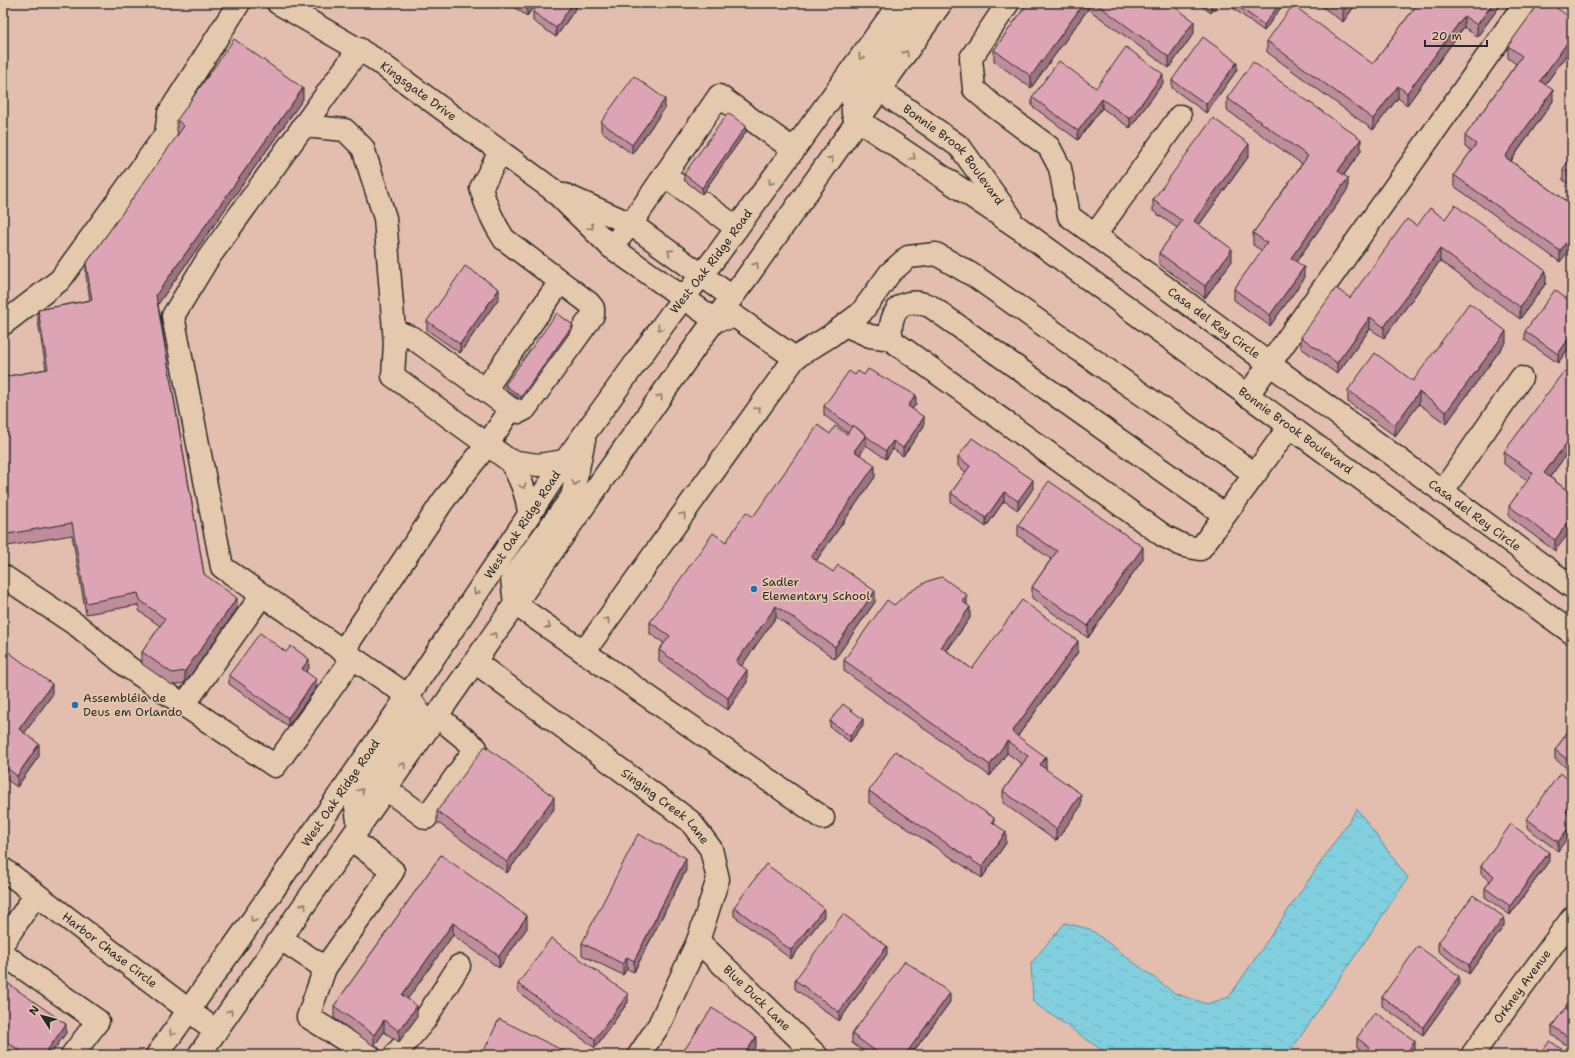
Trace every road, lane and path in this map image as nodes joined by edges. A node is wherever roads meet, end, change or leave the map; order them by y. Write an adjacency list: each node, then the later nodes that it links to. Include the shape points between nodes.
1 (239, 3): 27 (street, via 169,113 166,134 60,280)
2 (278, 3): 8 (street, Kingsgate Drive)
3 (900, 3): 13 (street, West Oak Ridge Road, one-way to 13)
4 (917, 3): 11 (street, via 853,98 853,114)
5 (941, 3): 9 (street, one-way to 5)
6 (1008, 3): 20 (street, Casa del Rey Circle, via 970,58 974,89 1049,147 1060,168 1069,216)
7 (1525, 3): 33 (street)
8 (359, 50): 12 (street); 14 (street, Kingsgate Drive)
9 (880, 90): 11 (street); 19 (street, Bonnie Brook Boulevard, via 960,147)
10 (1180, 116): 20 (street)
11 (858, 120): 19 (street, Bonnie Brook Boulevard, one-way to 19); 25 (street, one-way to 11)
12 (303, 126): 29 (street, via 345,130 363,148 385,218); 50 (street, via 207,260 172,316 222,567)
13 (794, 150): 15 (street, via 719,96); 18 (street, West Oak Ridge Road, one-way to 18)
14 (500, 152): 16 (street, Kingsgate Drive); 23 (street, via 482,188 486,207 504,239)
15 (664, 175): 17 (street); 18 (street)
16 (553, 190): 17 (street, Kingsgate Drive); 21 (street, Kingsgate Drive, one-way to 21)
17 (631, 224): 21 (street); 22 (street, Kingsgate Drive, one-way to 17)
18 (738, 228): 22 (street, West Oak Ridge Road)
19 (1019, 228): 37 (street, Bonnie Brook Boulevard)
20 (1095, 235): 33 (street, Casa del Rey Circle)
21 (611, 247): 24 (street, Kingsgate Drive)
22 (702, 275): 24 (street, West Oak Ridge Road); 25 (street, Kingsgate Drive)
23 (560, 282): 31 (street); 31 (street, via 589,303 593,308 593,315)
24 (684, 297): 26 (street, Kingsgate Drive); 40 (street, West Oak Ridge Road, one-way to 40)
25 (734, 307): 26 (street); 32 (street, Kingsgate Drive)
26 (715, 320): 51 (street, one-way to 26)
27 (3, 324)
28 (845, 325): 30 (street, via 870,336); 32 (street); 44 (street, via 861,313 890,272 908,257 936,254 976,277)
29 (395, 331): 36 (street, via 414,338); 41 (street, via 393,376)
30 (892, 339): 47 (street, via 1164,536 1184,546 1200,549); 47 (street, via 891,324 903,305 916,302 930,306)
31 (548, 342): 34 (street); 34 (street)
32 (795, 358): 53 (street, one-way to 32)
33 (1269, 365): 37 (street); 45 (street, Casa del Rey Circle)
34 (529, 369): 36 (street); 38 (street, via 525,409 520,412)
35 (1521, 378): 45 (street)
36 (485, 390): 38 (street)
37 (1247, 396): 39 (street, Bonnie Brook Boulevard)
38 (511, 409): 41 (street)
39 (1289, 427): 44 (street); 52 (street, Bonnie Brook Boulevard)
40 (586, 431): 42 (street, West Oak Ridge Road); 51 (street, one-way to 51, via 572,497 512,579)
41 (487, 445): 43 (street); 54 (street, via 443,501)
42 (565, 460): 43 (street, via 538,465); 46 (street, West Oak Ridge Road)
43 (510, 461): 46 (street, one-way to 46, via 527,498)
44 (1254, 474): 47 (street)
45 (1442, 492): 49 (street, Casa del Rey Circle)
46 (529, 513): 56 (street, West Oak Ridge Road, one-way to 56)
47 (1225, 515)
48 (3, 576): 57 (street, via 78,626 128,667)
49 (1572, 588)
50 (262, 595): 54 (street); 57 (street)
51 (515, 604): 53 (street, one-way to 53); 55 (street, one-way to 51)
52 (1572, 633)
53 (584, 652): 60 (street)
54 (348, 654): 56 (street); 57 (street, via 275,766)
55 (475, 662): 58 (street); 66 (street, Singing Creek Lane, via 690,820 711,849 718,879)
56 (408, 696): 61 (street, one-way to 56, via 355,800 419,712); 71 (street, West Oak Ridge Road, one-way to 71)
57 (184, 705)
58 (437, 716): 59 (street, one-way to 58); 59 (street, via 476,748 426,818)
59 (386, 789): 61 (street)
60 (823, 818)
61 (355, 833): 65 (street, one-way to 61); 70 (street, via 393,870)
62 (3, 869): 63 (street, Harbor Chase Circle)
63 (36, 894): 67 (street); 71 (street, Harbor Chase Circle)
64 (1572, 918): 80 (street, Orkney Avenue)
65 (281, 939): 70 (street); 72 (street, one-way to 65)
66 (698, 941): 78 (street, Singing Creek Lane, via 659,1025); 79 (street, Blue Duck Lane)
67 (3, 943)
68 (3, 954): 73 (street, via 98,1021)
69 (459, 966): 77 (street, via 424,1022)
70 (326, 968): 76 (street, via 308,1017)
71 (188, 1011): 72 (street, Harbor Chase Circle); 74 (street, West Oak Ridge Road, one-way to 74)
72 (216, 1031): 75 (street)
73 (72, 1055)
74 (156, 1055)
75 (199, 1055)
76 (369, 1055)
77 (396, 1055)
78 (639, 1055)
79 (816, 1055)
80 (1472, 1055)

